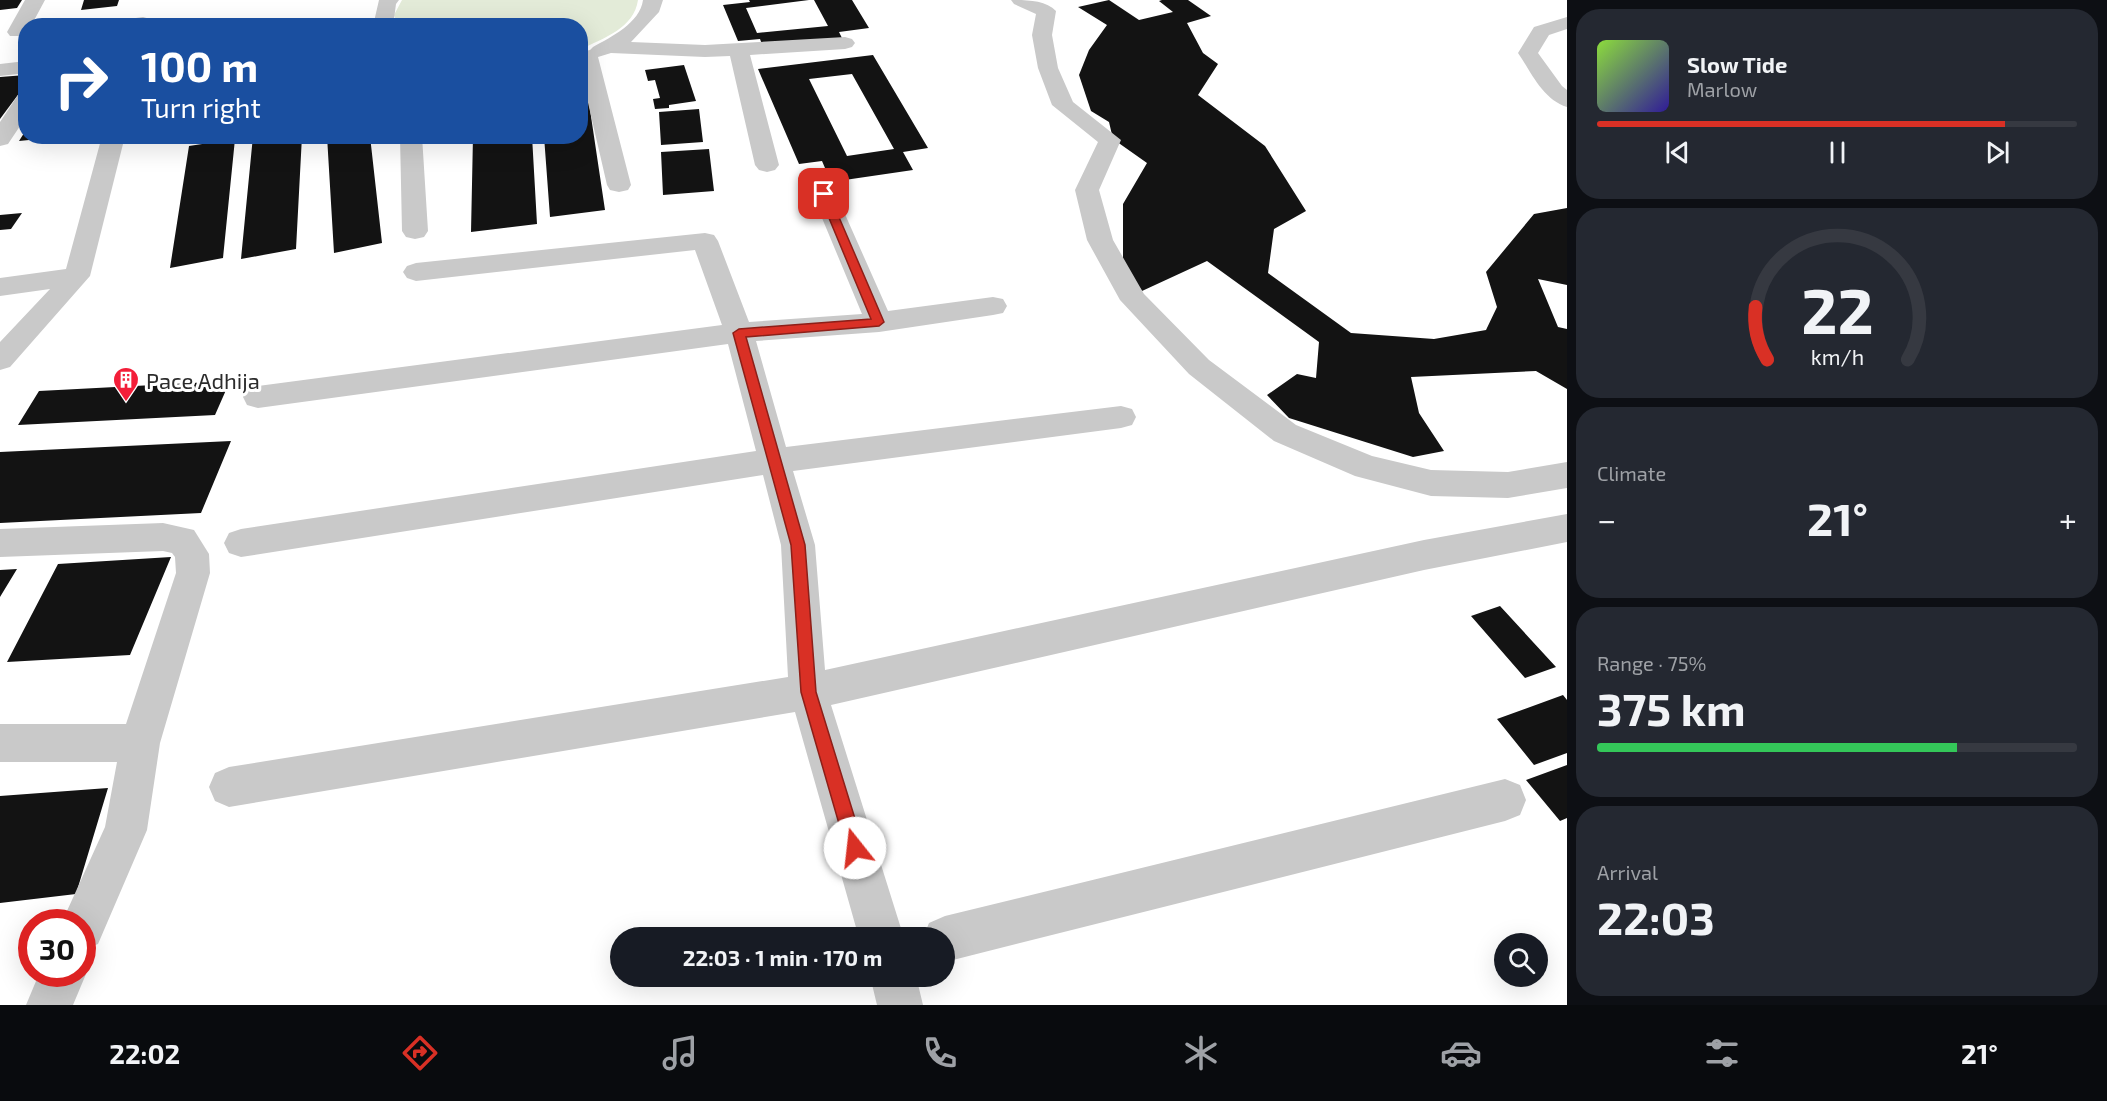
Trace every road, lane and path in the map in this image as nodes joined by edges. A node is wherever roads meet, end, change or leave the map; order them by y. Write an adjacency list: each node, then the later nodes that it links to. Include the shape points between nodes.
1 (389, 0): 4 (street)
2 (652, 0): 10 (street, via 652,8 629,35)
3 (1021, 0): 32 (street, via 1046,11 1042,35 1048,68 1063,105 1110,140 1087,190 1100,240 1134,300 1199,367 1285,433 1366,467 1431,483 1508,485)
4 (384, 18)
5 (0, 19): 7 (street)
6 (1567, 23): 13 (street, via 1541,31 1528,53 1554,91)
7 (18, 27)
8 (845, 43): 9 (street)
9 (739, 50): 10 (street); 18 (street)
10 (592, 54): 19 (street)
11 (18, 69): 12 (street)
12 (0, 70)
13 (1567, 100)
14 (18, 112): 15 (street)
15 (0, 139)
16 (112, 144): 23 (street)
17 (411, 144): 21 (street)
18 (768, 165)
19 (619, 185)
20 (824, 194): 26 (street)
21 (415, 231)
22 (416, 272): 27 (street, via 705,241)
23 (77, 276): 24 (street); 28 (street)
24 (0, 287)
25 (993, 306): 26 (street)
26 (879, 322): 27 (street)
27 (739, 333): 29 (street); 31 (street)
28 (0, 360)
29 (258, 397)
30 (1121, 417): 31 (street)
31 (775, 461): 35 (street); 36 (street, via 798,545)
32 (1567, 476)
33 (1567, 528): 36 (street, via 1424,555)
34 (0, 543): 38 (street, via 163,537 182,540 192,554 193,573)
35 (241, 543)
36 (808, 692): 39 (street); 42 (street)
37 (0, 743): 38 (street)
38 (140, 743): 41 (street, via 126,830)
39 (229, 787)
40 (1505, 800): 43 (street)
41 (91, 909)
42 (879, 927)
43 (955, 937)
44 (57, 987): 46 (street)
45 (896, 987): 47 (street)
46 (49, 1005)
47 (900, 1005)

